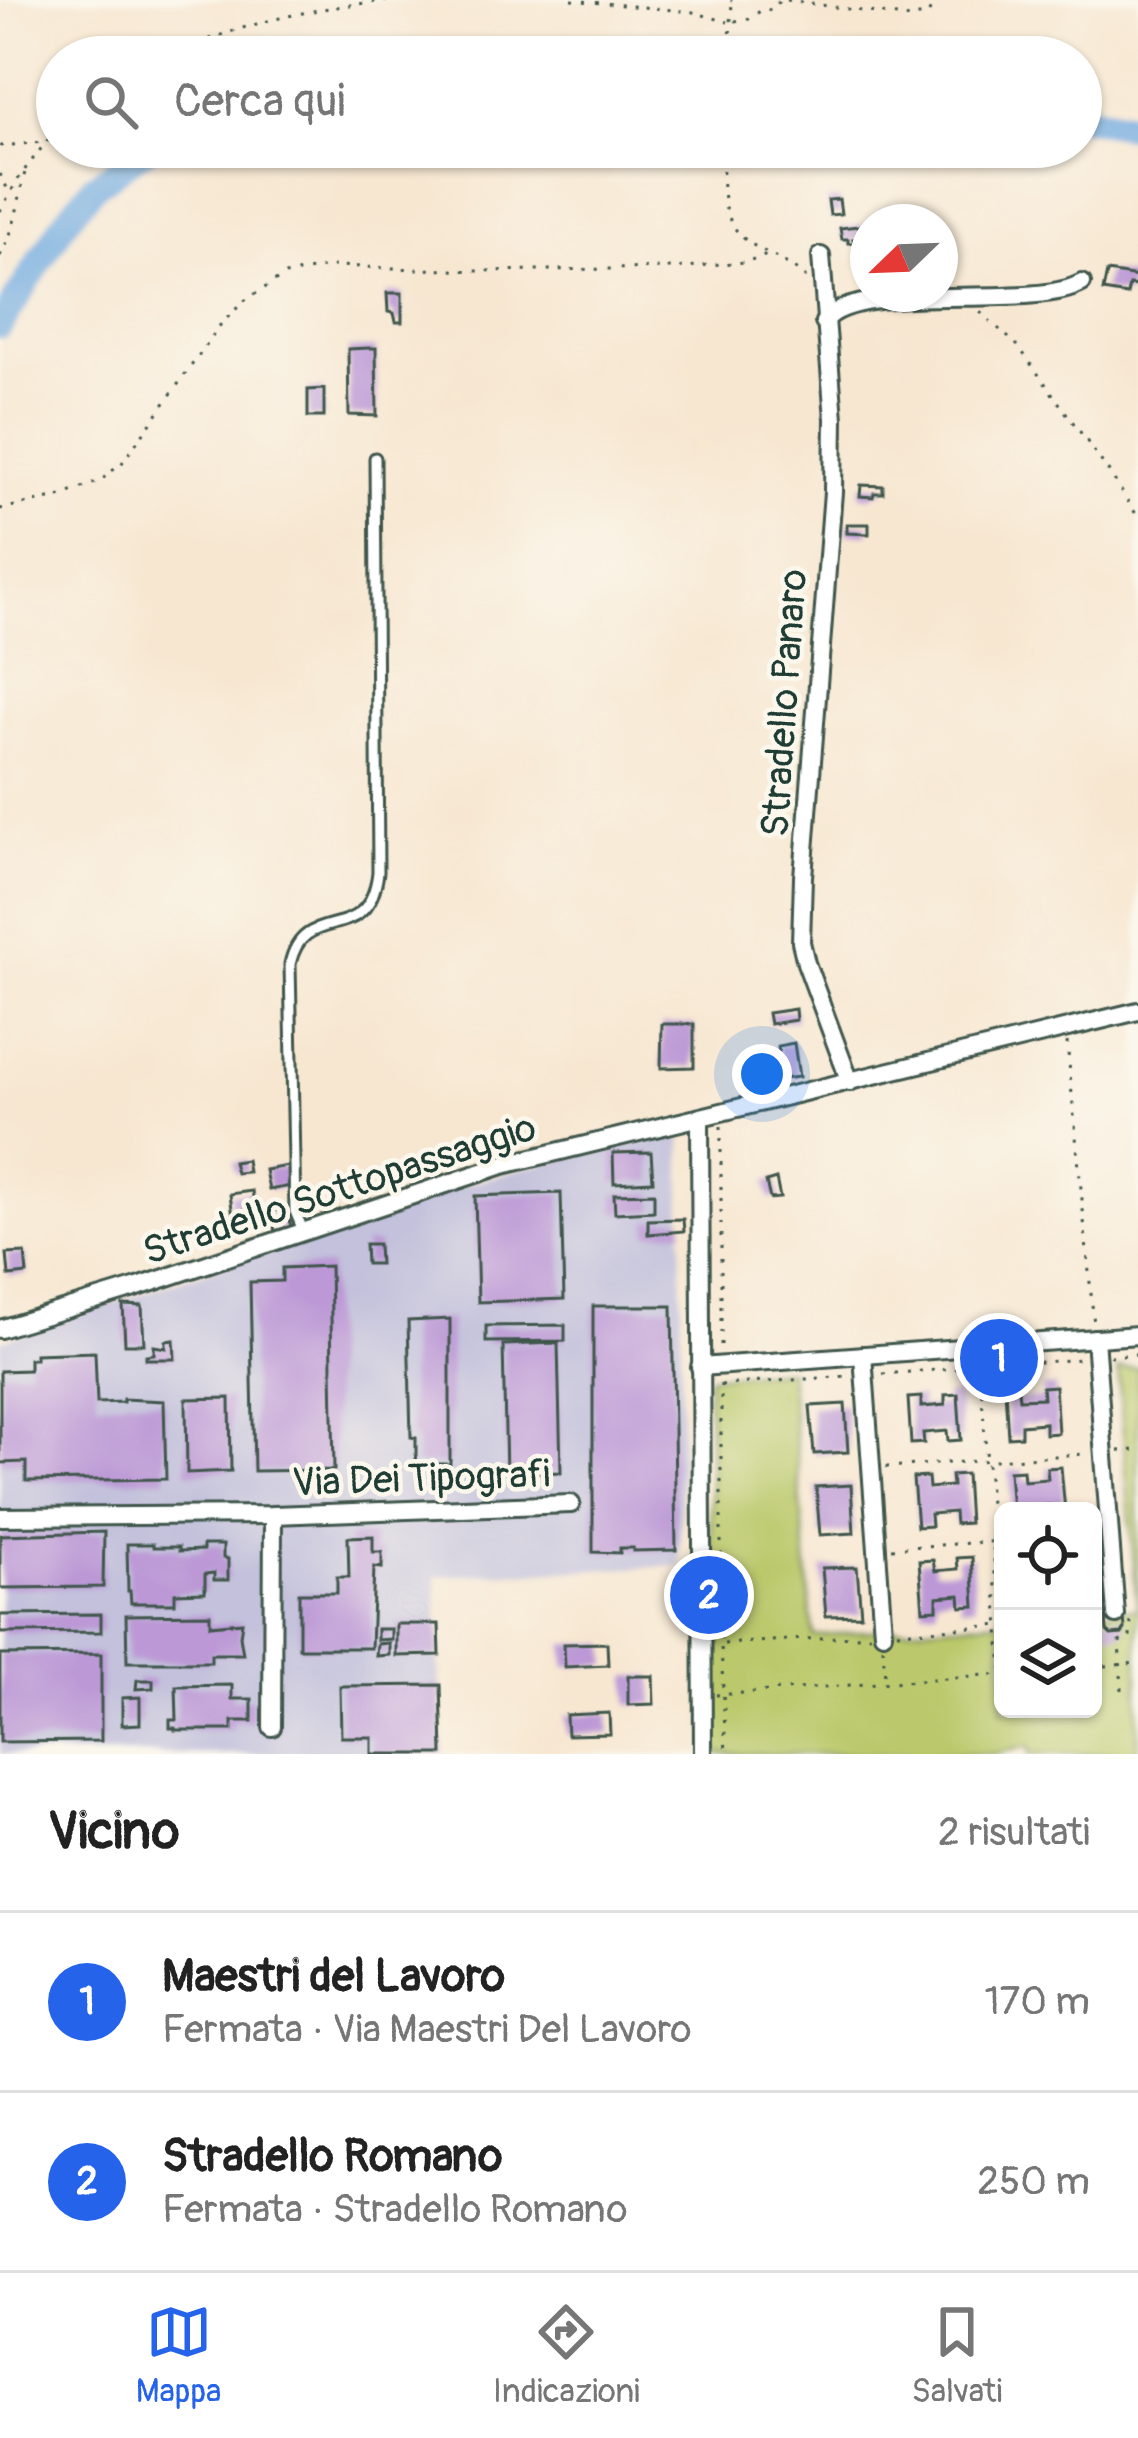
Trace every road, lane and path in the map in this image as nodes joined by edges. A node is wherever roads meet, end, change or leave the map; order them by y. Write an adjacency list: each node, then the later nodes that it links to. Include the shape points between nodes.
1 (405, 0): 7 (path)
2 (572, 0): 3 (path, via 732,21)
3 (780, 0)
4 (787, 0): 5 (path, via 910,18 928,14)
5 (937, 0)
6 (732, 1): 8 (path, bridge)
7 (212, 36)
8 (730, 36)
9 (36, 142): 10 (path)
10 (0, 146)
11 (36, 154): 12 (path)
12 (27, 166): 15 (path); 18 (path)
13 (723, 168): 17 (path, via 728,218)
14 (0, 173): 15 (path)
15 (10, 194): 16 (path)
16 (0, 211)
17 (771, 254): 21 (path); 25 (path, via 674,268 334,266 285,275 221,324 100,482)
18 (0, 256)
19 (820, 256): 23 (street, Stradello Panaro)
20 (1082, 283): 23 (street, via 1062,292 851,305)
21 (813, 289)
22 (972, 305): 26 (path, via 1018,346)
23 (824, 322): 29 (street, Stradello Panaro, via 833,493 801,942)
24 (376, 458): 32 (lane, via 376,895 368,908 302,938 290,964 295,1211)
25 (0, 509)
26 (1138, 517)
27 (1138, 1011): 28 (street, Stradello Sottopassaggio)
28 (1066, 1028): 29 (street, Stradello Sottopassaggio); 35 (path)
29 (850, 1082): 30 (street, Stradello Sottopassaggio)
30 (722, 1111): 31 (street, Stradello Sottopassaggio); 39 (path)
31 (700, 1119): 32 (street, Stradello Sottopassaggio, via 503,1166); 41 (street)
32 (304, 1233): 33 (street, Stradello Sottopassaggio)
33 (0, 1329)
34 (1138, 1335): 35 (street)
35 (1095, 1338): 37 (street); 38 (street)
36 (1138, 1354): 38 (path)
37 (862, 1355): 39 (street); 42 (street)
38 (1096, 1358): 40 (path); 44 (street)
39 (722, 1365): 41 (street)
40 (980, 1366): 42 (path); 45 (path)
41 (700, 1367): 63 (street)
42 (864, 1375): 46 (street); 55 (path, via 721,1385)
43 (1138, 1450): 44 (path)
44 (1103, 1452): 45 (path); 52 (street)
45 (987, 1460): 46 (path); 50 (path)
46 (872, 1468): 51 (street)
47 (572, 1504): 48 (street, Via Dei Tipografi)
48 (273, 1515): 49 (street, Via Dei Tipografi); 64 (street, Via Dei Tipografi)
49 (0, 1516)
50 (994, 1542): 51 (path)
51 (878, 1549): 54 (street)
52 (1123, 1615): 57 (path, via 1130,1637 1119,1642)
53 (994, 1625): 54 (path)
54 (883, 1633): 55 (path); 60 (path)
55 (721, 1645): 62 (path)
56 (1138, 1663): 57 (path)
57 (1120, 1664): 58 (path); 61 (path)
58 (1102, 1665)
59 (994, 1675): 60 (path)
60 (885, 1682): 62 (path)
61 (1122, 1690)
62 (723, 1694): 63 (path); 66 (path)
63 (703, 1697): 65 (street)
64 (272, 1727)
65 (703, 1754)
66 (726, 1754)

